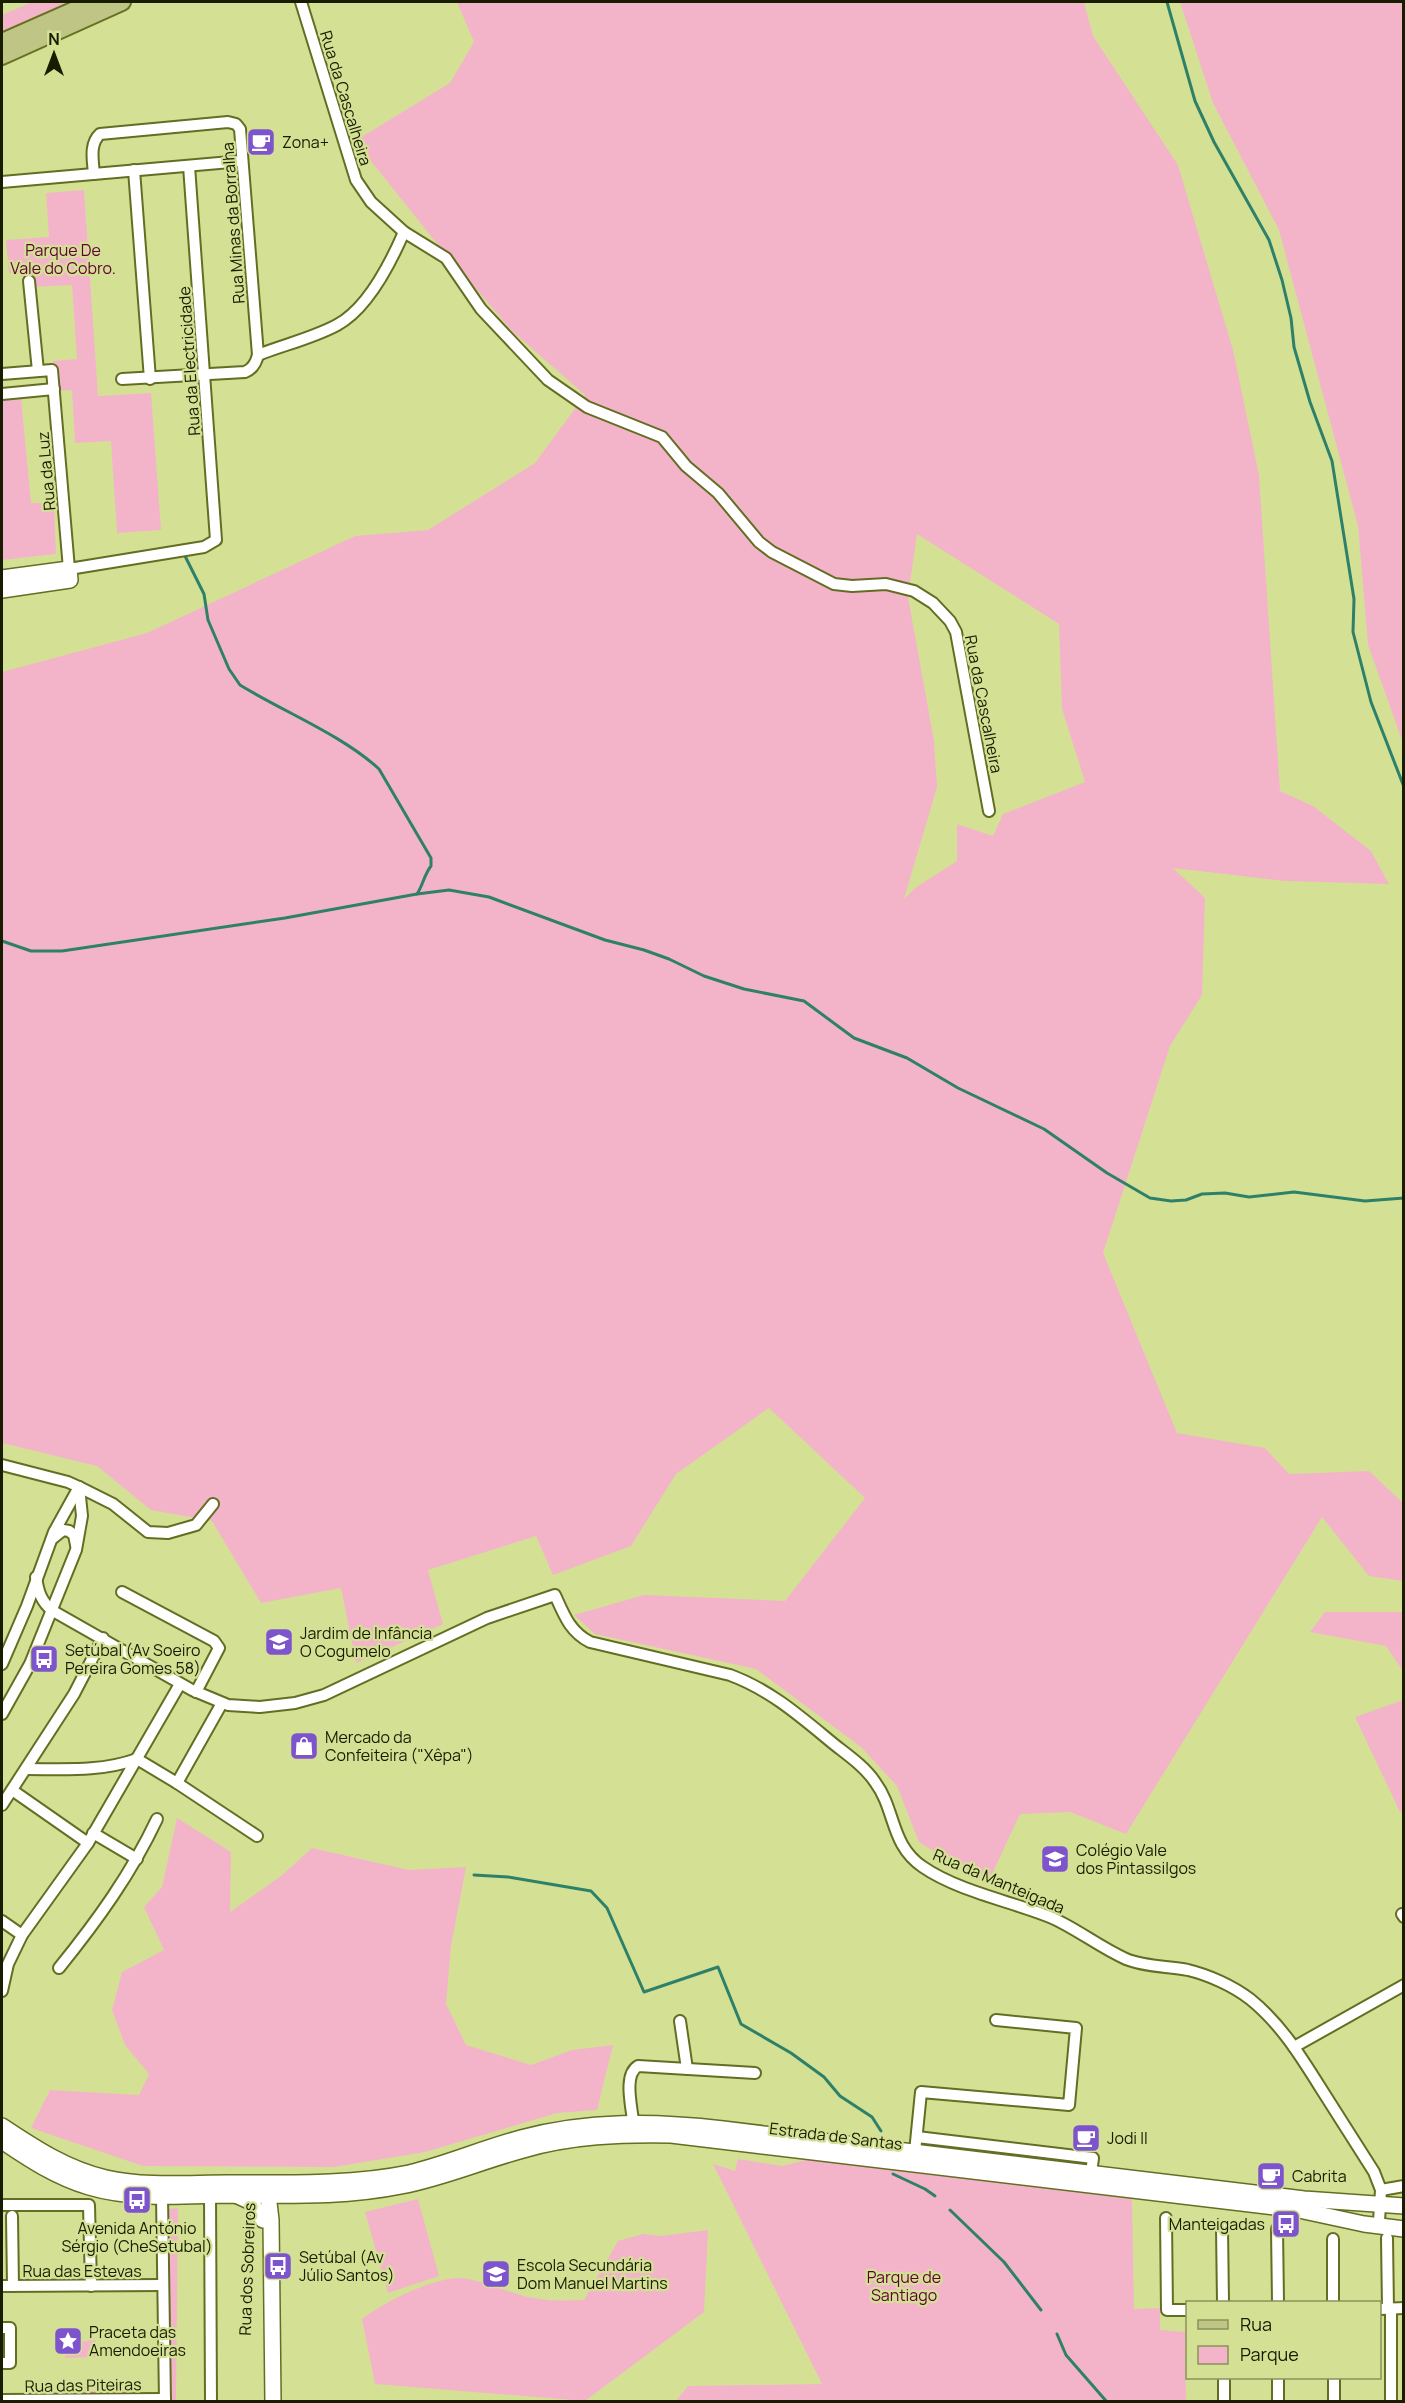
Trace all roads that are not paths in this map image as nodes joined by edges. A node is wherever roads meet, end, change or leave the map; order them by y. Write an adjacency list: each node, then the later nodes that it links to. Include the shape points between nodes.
1 (93, 2): 4 (main road)
2 (122, 2): 5 (main road)
3 (301, 2): 11 (street, Rua da Cascalheira, via 356,180 371,202)
4 (2, 42)
5 (2, 56)
6 (242, 161): 7 (street); 9 (street, Rua Minas da Borralha, via 240,129 228,122 100,134 93,146); 13 (street, Rua Minas da Borralha)
7 (189, 165): 8 (street); 16 (street, Rua da Electricidade)
8 (134, 170): 9 (street); 18 (street)
9 (94, 174): 10 (street)
10 (2, 182)
11 (404, 232): 13 (street, via 378,281 358,308 338,325); 24 (street, Rua da Cascalheira, via 446,258 481,309 548,380 587,407 662,437 686,466 718,493 759,543 834,584 886,584 914,591 933,603 956,632)
12 (29, 281): 14 (street)
13 (258, 355): 16 (street, via 249,370)
14 (38, 371): 15 (street); 19 (street, Rua da Luz, via 52,370)
15 (2, 374)
16 (205, 375): 18 (street); 21 (street, Rua da Electricidade, via 217,537 214,543)
17 (122, 379): 18 (street)
18 (150, 379)
19 (54, 389): 20 (street); 21 (street, Rua da Luz)
20 (2, 394)
21 (69, 569): 22 (main road); 23 (main road, via 70,580)
22 (2, 578)
23 (2, 590)
24 (989, 811)
25 (2, 1466): 26 (street)
26 (79, 1487): 27 (street, via 113,1504 148,1532 168,1533 196,1525); 28 (street); 29 (street, via 82,1516)
27 (213, 1504)
28 (51, 1540): 29 (street, via 63,1530 69,1531 74,1535); 30 (street)
29 (76, 1550): 32 (street)
30 (36, 1577): 32 (street, via 43,1600); 34 (street)
31 (122, 1592): 37 (street, via 214,1641 219,1648)
32 (52, 1611): 33 (street); 39 (street, via 30,1664)
33 (103, 1638): 36 (street); 41 (street, via 74,1694)
34 (6, 1642): 35 (street)
35 (2, 1664)
36 (180, 1684): 37 (street); 40 (street)
37 (196, 1692): 38 (street)
38 (222, 1702): 42 (street); 56 (street, Rua da Manteigada, via 260,1707 324,1695 488,1618 555,1595 570,1628 590,1642 730,1675 766,1691 792,1709 875,1782 898,1840 922,1866 958,1885 1053,1918 1126,1959 1189,1971 1230,1987 1263,2010)
39 (2, 1714)
40 (136, 1759): 41 (street, via 115,1767); 42 (street); 47 (street)
41 (26, 1769): 43 (street)
42 (177, 1783): 46 (street)
43 (12, 1790): 44 (street); 47 (street)
44 (2, 1805)
45 (157, 1819): 48 (street)
46 (257, 1836)
47 (91, 1838): 48 (street); 50 (street)
48 (137, 1859): 51 (street, via 96,1922)
49 (2, 1921): 50 (street)
50 (22, 1935): 53 (street, via 8,1964)
51 (59, 1968)
52 (1404, 1984): 56 (street)
53 (2, 1991)
54 (996, 2020): 62 (street, via 1076,2028 1069,2105 921,2092)
55 (680, 2021): 57 (street)
56 (1294, 2047): 69 (street, Rua da Manteigada, via 1374,2172)
57 (687, 2069): 58 (street); 59 (street, via 634,2068 630,2078)
58 (755, 2073)
59 (633, 2122): 62 (main road, Estrada de Santas); 64 (main road, Estrada de Santas, via 541,2133 407,2173)
60 (2, 2126): 64 (main road, via 56,2160 106,2178)
61 (2, 2141): 68 (main road, via 63,2178 116,2193)
62 (916, 2144): 69 (main road, Estrada de Santas, via 1091,2173 1304,2199)
63 (1404, 2186): 69 (street)
64 (267, 2189): 65 (main road, Estrada de Santas); 67 (main road); 74 (main road, Rua dos Sobreiros)
65 (305, 2194): 74 (main road, via 288,2200); 78 (main road, Estrada de Santas, via 399,2186 573,2139 662,2135 1299,2210)
66 (210, 2195): 67 (main road); 68 (main road); 97 (street, Rua dos Sobreiros)
67 (235, 2195): 74 (main road, via 251,2202)
68 (162, 2196): 81 (street)
69 (1380, 2196): 71 (main road, Estrada de Santas); 78 (street, Rua da Manteigada, via 1378,2216)
70 (2, 2205): 83 (street, via 89,2205)
71 (1404, 2206)
72 (12, 2216): 82 (street)
73 (1166, 2218): 89 (street, via 1167,2310)
74 (267, 2220): 98 (main road, Rua dos Sobreiros); 99 (main road, Rua dos Sobreiros)
75 (1222, 2228): 84 (street)
76 (1277, 2229): 85 (street)
77 (1404, 2229): 78 (main road, Estrada de Santas)
78 (1385, 2232): 79 (street); 87 (street, Rua da Manteigada)
79 (1404, 2236)
80 (1333, 2239): 86 (street)
81 (163, 2285): 83 (street, Rua das Estevas); 95 (street)
82 (7, 2286): 83 (street, Rua das Estevas)
83 (91, 2286)
84 (1223, 2301)
85 (1278, 2301)
86 (1333, 2301)
87 (1386, 2308): 88 (street); 103 (street, Rua da Manteigada)
88 (1404, 2308)
89 (1186, 2310)
90 (2, 2328): 91 (street, via 10,2328 10,2363)
91 (2, 2363)
92 (1224, 2379): 100 (street)
93 (1278, 2379): 101 (street)
94 (1334, 2379): 102 (street)
95 (165, 2400): 96 (street, Rua das Piteiras)
96 (9, 2401)
97 (211, 2402)
98 (263, 2402)
99 (273, 2402)
100 (1224, 2402)
101 (1278, 2402)
102 (1334, 2402)
103 (1391, 2402)

